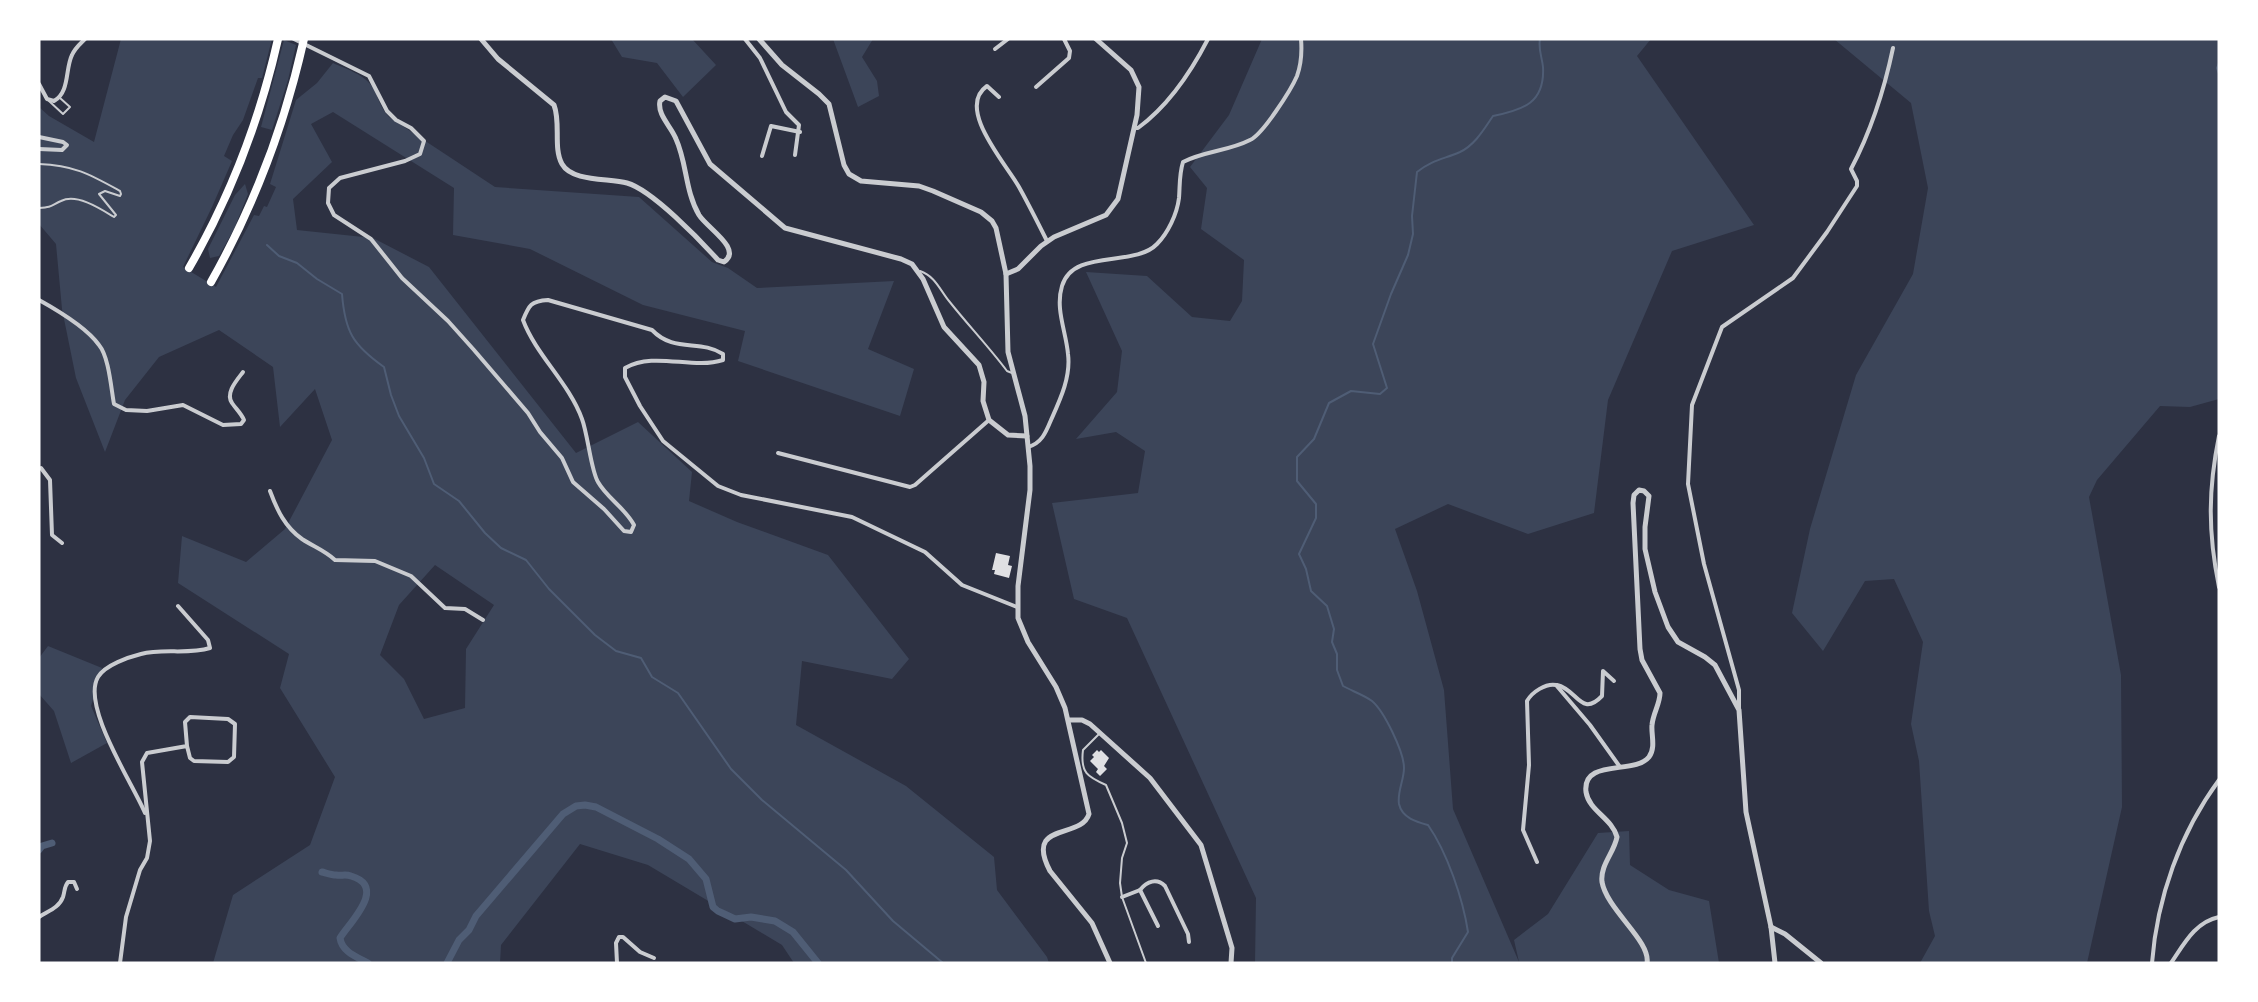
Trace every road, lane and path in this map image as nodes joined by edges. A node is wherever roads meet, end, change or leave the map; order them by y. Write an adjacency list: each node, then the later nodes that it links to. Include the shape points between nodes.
1 (85, 39): 18 (street, via 72,55)
2 (294, 39): 46 (street, via 369,76 387,111 423,141 420,154 405,161 340,178 328,188 328,203 334,215 371,239 402,278 448,321 528,413 562,458 573,482 624,531 631,532 634,525 597,482 582,418 523,320 529,306 539,300 652,330 659,338 676,345 714,348 723,354 723,360 714,363 635,363 626,368 625,377 663,441 718,486 741,495 852,518 925,552 962,585)
3 (304, 39): 32 (highway, via 260,184)
4 (481, 39): 30 (street, via 498,59 554,105 561,164 567,171 639,188 692,231 718,260 729,258 728,246 700,216 691,198 678,142 658,108 665,97 676,100 710,164 785,228 902,259)
5 (745, 39): 21 (street, via 760,58 786,112 800,125)
6 (759, 39): 31 (street, via 782,65 829,104 849,174 861,182 919,186 981,212 996,228)
7 (1008, 39): 14 (street)
8 (1064, 39): 16 (street, via 1070,48 1069,58)
9 (1096, 39): 20 (street, via 1138,81 1140,94)
10 (1208, 39): 20 (street, via 1174,94 1157,113)
11 (1301, 39): 39 (street, via 1297,76 1262,130 1251,140 1183,162 1179,200 1170,225 1157,244 1142,255 1074,268 1062,283 1059,302 1068,356 1067,379 1044,435)
12 (278, 41): 29 (highway, via 243,154 220,211)
13 (1893, 48): 50 (street, via 1881,99 1851,169 1857,186 1792,278 1722,327 1692,405 1688,484 1704,564 1739,690)
14 (995, 50)
15 (39, 84): 19 (street)
16 (1036, 87)
17 (999, 97): 28 (street, via 987,86 980,91 977,99 983,128)
18 (59, 98): 19 (street); 19 (lane, via 70,107 63,114)
19 (47, 99)
20 (1134, 128): 28 (street, via 1112,210 1096,221)
21 (800, 132): 24 (street); 25 (street, via 771,126)
22 (39, 137): 23 (street, via 68,145 62,150)
23 (39, 148)
24 (795, 155)
25 (762, 156)
26 (39, 164): 27 (lane, via 81,170 121,194 99,194 114,217 74,199)
27 (39, 208)
28 (1047, 241): 31 (street, via 1018,269)
29 (189, 268)
30 (917, 271): 35 (lane, via 938,284); 36 (street, via 944,327 979,365)
31 (1006, 274): 35 (street)
32 (212, 282)
33 (39, 300): 34 (street, via 100,345 114,404 126,410 183,405 223,425 241,424 242,415 229,396)
34 (243, 372)
35 (1012, 373): 37 (street)
36 (989, 420): 37 (street, via 1008,435); 40 (street, via 913,486)
37 (1027, 436): 39 (street)
38 (2219, 436): 44 (street, via 2210,489 2210,523)
39 (1028, 447): 46 (street, via 1030,490)
40 (778, 453)
41 (41, 468): 43 (street, via 50,480 52,535)
42 (270, 491): 47 (street, via 278,513 302,539 335,560 375,561 411,576 445,608 465,609)
43 (62, 543)
44 (2219, 587)
45 (178, 606): 56 (street, via 208,640 210,648 131,657 103,672 95,686 103,730)
46 (1017, 607): 51 (street, via 1023,630 1059,693)
47 (483, 620)
48 (1614, 681): 49 (street, via 1603,671 1602,696 1595,704 1586,704)
49 (1556, 685): 54 (street); 57 (street, via 1534,692 1527,701 1529,765 1523,830)
50 (1739, 710): 54 (street, via 1714,665 1678,642 1668,627 1645,549 1649,496 1640,490 1633,503 1637,626 1642,660 1660,693 1649,758); 64 (street, via 1746,812)
51 (1069, 720): 52 (street, via 1082,720); 69 (street, via 1089,818 1080,827 1050,836 1045,861 1092,923)
52 (1100, 733): 60 (lane, via 1083,750 1083,758 1088,776 1107,788 1122,823 1126,843 1120,883); 71 (street, via 1150,778 1201,845 1232,948)
53 (187, 746): 53 (street, via 185,722 190,717 228,719 235,724 234,757 228,762 194,761); 56 (street, via 147,753 142,762)
54 (1621, 767): 72 (street, via 1590,776 1586,792 1617,837 1603,869 1604,888 1644,945)
55 (2219, 780): 75 (street, via 2195,816 2169,879)
56 (147, 816): 67 (street, via 147,858 126,917)
57 (1537, 862)
58 (77, 888): 62 (street, via 74,882 68,882 55,908)
59 (1140, 890): 60 (street); 63 (street); 65 (street, via 1150,882 1158,881 1165,886)
60 (1122, 897): 70 (lane)
61 (2219, 916): 76 (street, via 2193,931)
62 (39, 917)
63 (1158, 926)
64 (1771, 927): 73 (street); 74 (street)
65 (1189, 942)
66 (654, 958): 68 (street, via 619,937)
67 (120, 963)
68 (617, 963)
69 (1110, 963)
70 (1146, 963)
71 (1231, 963)
72 (1647, 963)
73 (1775, 963)
74 (1821, 963)
75 (2152, 963)
76 (2171, 963)

